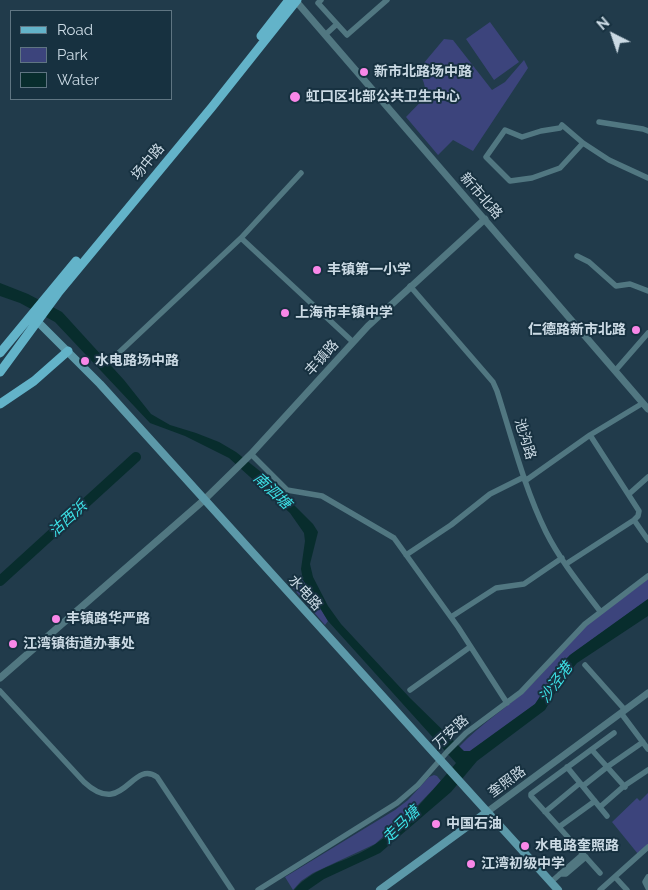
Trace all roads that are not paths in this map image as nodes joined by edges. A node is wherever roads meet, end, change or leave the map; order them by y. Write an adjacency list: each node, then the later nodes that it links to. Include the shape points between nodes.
1 (295, 0): 5 (street, 新市北路); 16 (main road, 场中路, via 212,107)
2 (321, 0): 4 (street, via 318,3)
3 (387, 0): 4 (street, via 347,35)
4 (337, 24): 5 (street)
5 (325, 35): 11 (street, 新市北路)
6 (599, 122): 7 (street)
7 (648, 131)
8 (583, 143): 8 (street, via 562,125 522,137 505,130 486,157 510,181 532,178 560,168); 10 (street, via 609,160)
9 (301, 173): 12 (street)
10 (648, 178)
11 (485, 219): 14 (street, 丰镇路); 25 (street, 新市北路)
12 (241, 238): 18 (street); 23 (street)
13 (577, 256): 15 (street, via 589,262 616,286 630,284)
14 (410, 286): 18 (street, 丰镇路); 32 (street, 池沟路, via 493,382)
15 (648, 292)
16 (37, 314): 19 (main road, 场中路); 20 (main road, 场中路, via 16,325); 21 (main road, 水电路); 22 (main road, 场中路)
17 (648, 333): 25 (street)
18 (353, 342): 30 (street, 丰镇路)
19 (21, 343): 24 (main road, 场中路, via 10,350); 26 (main road, 场中路)
20 (0, 346)
21 (68, 351): 27 (main road, via 34,381); 34 (main road, 水电路)
22 (0, 353)
23 (110, 361)
24 (0, 364)
25 (615, 371): 28 (street, 新市北路)
26 (0, 372)
27 (0, 404)
28 (646, 406): 29 (street)
29 (590, 435): 32 (street); 33 (street)
30 (249, 456): 34 (street, 丰镇路); 37 (street, via 287,490 322,496 394,538)
31 (648, 477): 33 (street)
32 (524, 479): 37 (street, via 490,494); 38 (street, 池沟路, via 547,533)
33 (629, 494): 35 (street, via 639,511)
34 (204, 500): 44 (street); 53 (main road, 水电路)
35 (634, 520): 36 (street); 38 (street)
36 (648, 540)
37 (406, 555): 41 (street)
38 (564, 561): 40 (street, 池沟路); 41 (street, via 524,584 496,588)
39 (648, 576): 40 (street, 万安路)
40 (600, 611): 48 (street, 万安路, via 576,631 521,692)
41 (451, 617): 42 (street)
42 (470, 647): 45 (street); 48 (street)
43 (585, 665): 49 (street)
44 (0, 678)
45 (410, 690)
46 (0, 691): 72 (street, via 84,782 101,794 119,791 146,773 157,777)
47 (648, 693): 49 (street, 奎照路)
48 (507, 702): 53 (street, 万安路, via 458,740)
49 (623, 711): 51 (street); 61 (street, 奎照路)
50 (614, 733): 52 (street)
51 (646, 744): 55 (street)
52 (592, 750): 54 (street); 55 (street)
53 (439, 760): 61 (main road, 水电路); 73 (street, 万安路, via 397,803)
54 (567, 767): 57 (street); 62 (street, via 531,794)
55 (607, 767): 57 (street); 58 (street)
56 (648, 770): 58 (street)
57 (581, 785): 59 (street); 62 (street)
58 (625, 787): 60 (street)
59 (595, 801): 60 (street); 64 (street)
60 (600, 807): 63 (street)
61 (487, 812): 70 (main road, 水电路); 74 (main road, 奎照路)
62 (545, 812): 64 (street)
63 (607, 816)
64 (559, 827): 66 (street)
65 (648, 847): 68 (street)
66 (584, 856): 67 (street); 70 (street, via 565,875 560,874)
67 (600, 873)
68 (615, 877): 76 (street); 77 (street)
69 (648, 877): 71 (street, via 645,882)
70 (550, 882): 75 (main road, 水电路)
71 (648, 888)
72 (232, 890)
73 (258, 890)
74 (380, 890)
75 (558, 890)
76 (600, 890)
77 (627, 890)

